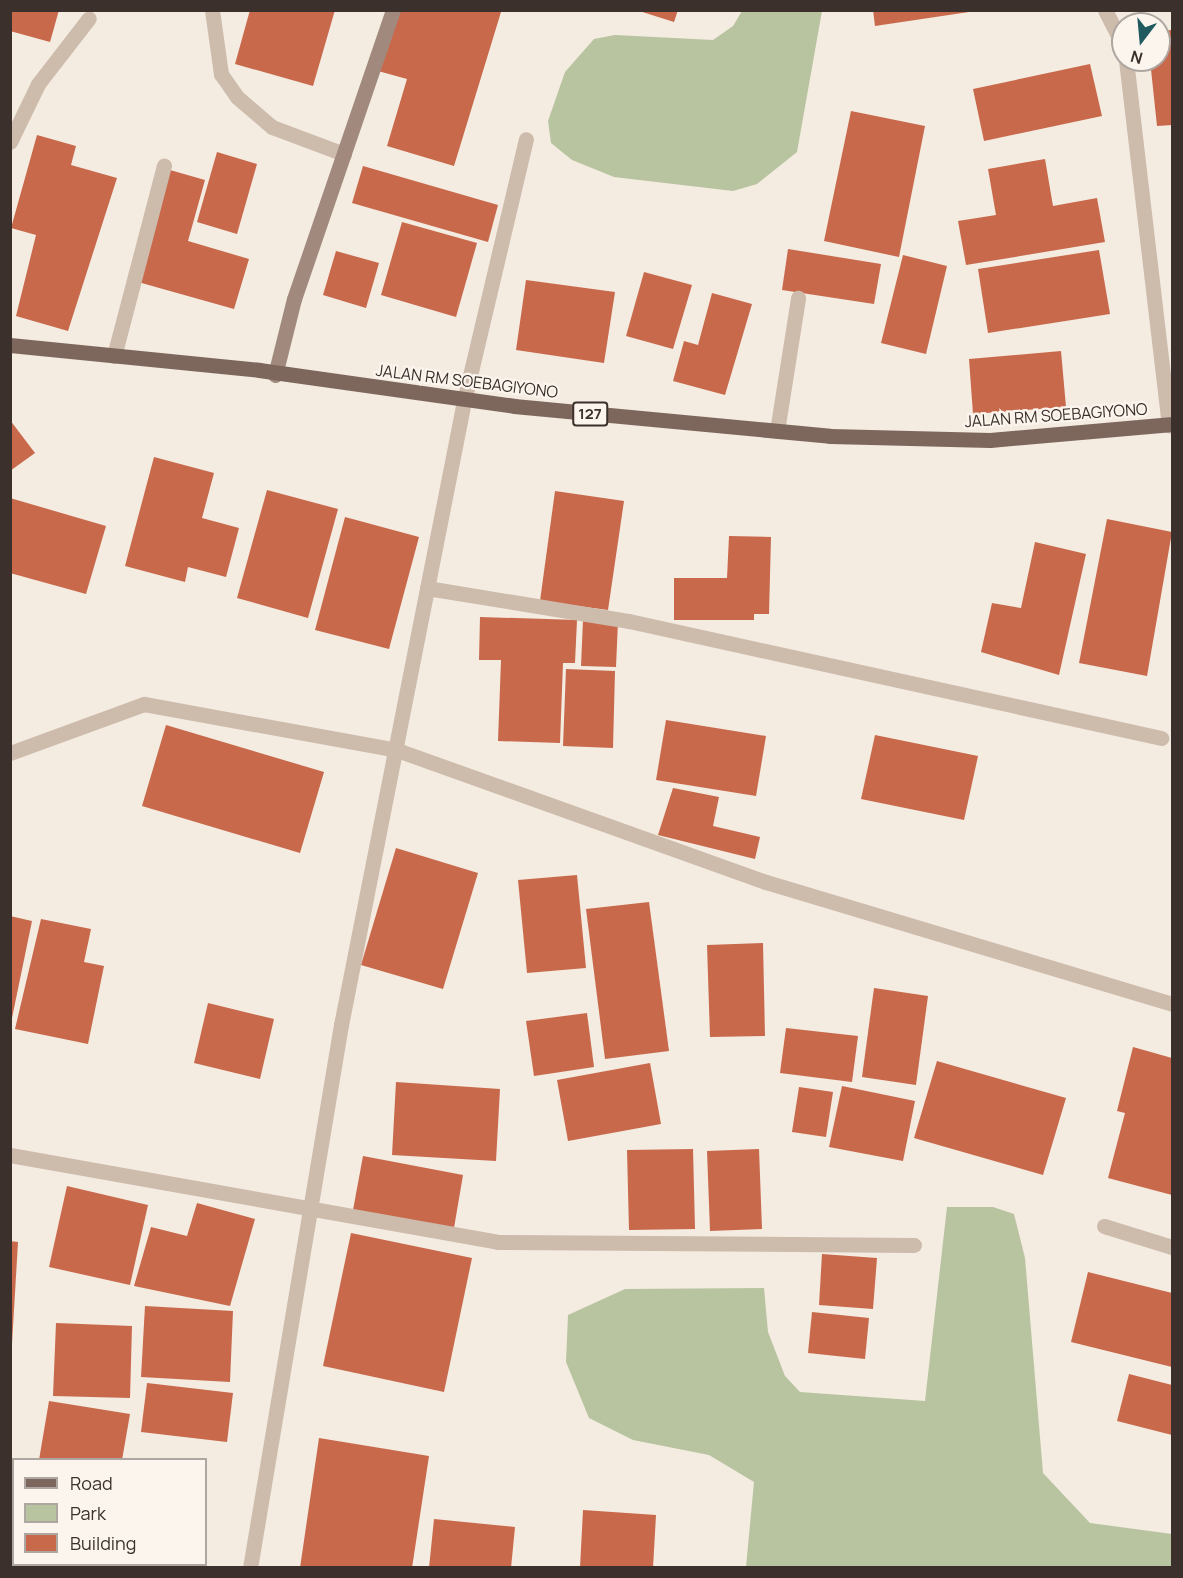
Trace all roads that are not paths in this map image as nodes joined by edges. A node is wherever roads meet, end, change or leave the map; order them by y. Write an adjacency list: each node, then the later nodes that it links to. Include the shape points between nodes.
1 (212, 10): 7 (street, via 221,74 237,97 272,127)
2 (393, 10): 7 (street)
3 (89, 18): 6 (street, via 38,84)
4 (1127, 72): 14 (street)
5 (526, 139): 13 (street)
6 (10, 142)
7 (344, 154): 12 (street, via 294,300)
8 (164, 165): 11 (street)
9 (798, 298): 15 (street)
10 (10, 345): 11 (main road, JALAN RM SOEBAGIYONO / 127)
11 (114, 356): 12 (main road, JALAN RM SOEBAGIYONO / 127)
12 (275, 375): 13 (main road, JALAN RM SOEBAGIYONO / 127)
13 (464, 400): 15 (main road, JALAN RM SOEBAGIYONO / 127); 16 (street)
14 (1171, 425): 15 (main road, JALAN RM SOEBAGIYONO / 127, via 990,440)
15 (777, 431)
16 (427, 588): 17 (street, via 629,621); 18 (street)
17 (1161, 738)
18 (397, 750): 19 (street, via 144,704); 20 (street, via 766,882); 22 (street)
19 (10, 753)
20 (1173, 1004)
21 (10, 1155): 22 (street)
22 (310, 1209): 24 (street, via 498,1242); 26 (street)
23 (1104, 1226): 25 (street)
24 (914, 1245)
25 (1173, 1247)
26 (250, 1568)

